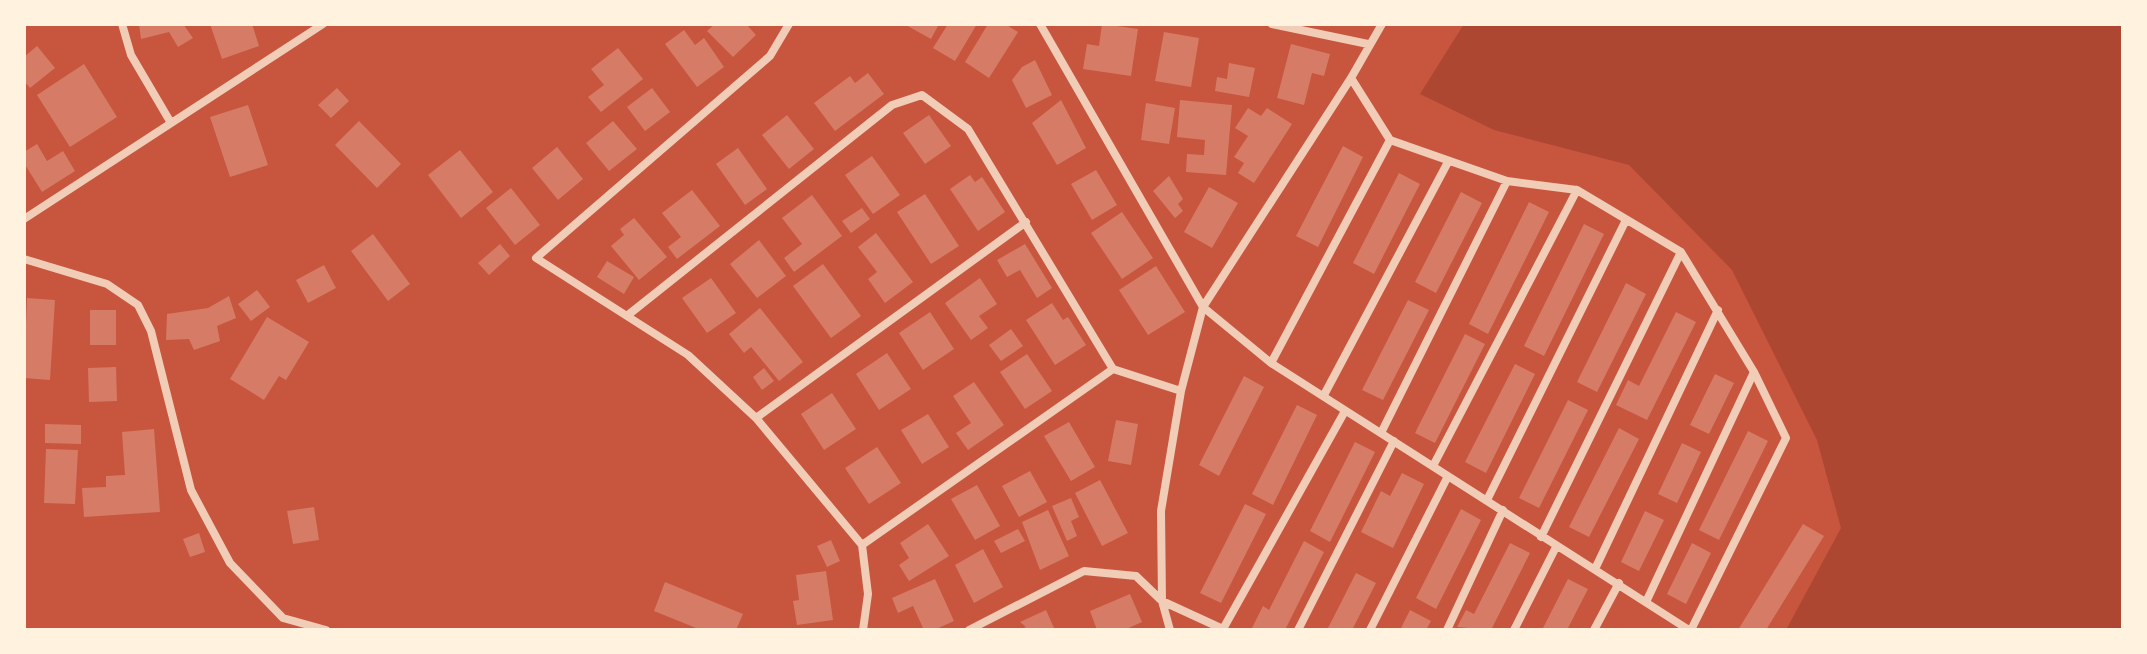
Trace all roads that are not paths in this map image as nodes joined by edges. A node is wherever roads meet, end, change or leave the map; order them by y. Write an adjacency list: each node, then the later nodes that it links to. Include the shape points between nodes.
1 (122, 24): 9 (street, via 131,55)
2 (323, 24): 9 (street)
3 (789, 24): 21 (street, via 770,56 536,258)
4 (1040, 24): 19 (street)
5 (1272, 24): 7 (street)
6 (1382, 24): 7 (street)
7 (1368, 44): 8 (street)
8 (1351, 78): 10 (street); 19 (street)
9 (171, 123): 14 (street)
10 (1390, 140): 11 (street); 22 (street)
11 (1448, 162): 12 (street); 26 (street)
12 (1507, 181): 13 (street); 29 (street)
13 (1577, 190): 15 (street); 31 (street)
14 (24, 219)
15 (1626, 220): 17 (street); 33 (street)
16 (1026, 222): 21 (street, via 968,129 922,95 892,105); 23 (street); 28 (street)
17 (1681, 252): 20 (street); 35 (street)
18 (24, 259): 43 (street, via 107,284 138,305 151,331 191,490 230,563 283,618)
19 (1203, 307): 22 (street); 25 (street)
20 (1718, 310): 24 (street); 38 (street)
21 (628, 315): 28 (street, via 688,355)
22 (1271, 363): 26 (street)
23 (1113, 369): 25 (street); 36 (street)
24 (1754, 372): 41 (street); 52 (street, via 1786,438)
25 (1181, 391): 40 (street, via 1161,511)
26 (1324, 395): 27 (street)
27 (1345, 411): 29 (street); 42 (street)
28 (756, 418): 36 (street)
29 (1381, 433): 30 (street)
30 (1394, 441): 31 (street); 47 (street)
31 (1433, 466): 32 (street)
32 (1448, 476): 33 (street); 48 (street)
33 (1487, 500): 34 (street)
34 (1503, 510): 35 (street); 49 (street)
35 (1541, 537): 37 (street)
36 (862, 545): 44 (street, via 868,594)
37 (1556, 547): 38 (street); 50 (street)
38 (1595, 569): 39 (street)
39 (1619, 583): 41 (street); 51 (street)
40 (1162, 601): 42 (street); 45 (street, via 1136,576 1084,571); 46 (street)
41 (1646, 602): 52 (street)
42 (1224, 629)
43 (326, 630)
44 (863, 630)
45 (969, 630)
46 (1170, 630)
47 (1298, 630)
48 (1370, 630)
49 (1447, 630)
50 (1514, 630)
51 (1594, 630)
52 (1690, 630)

